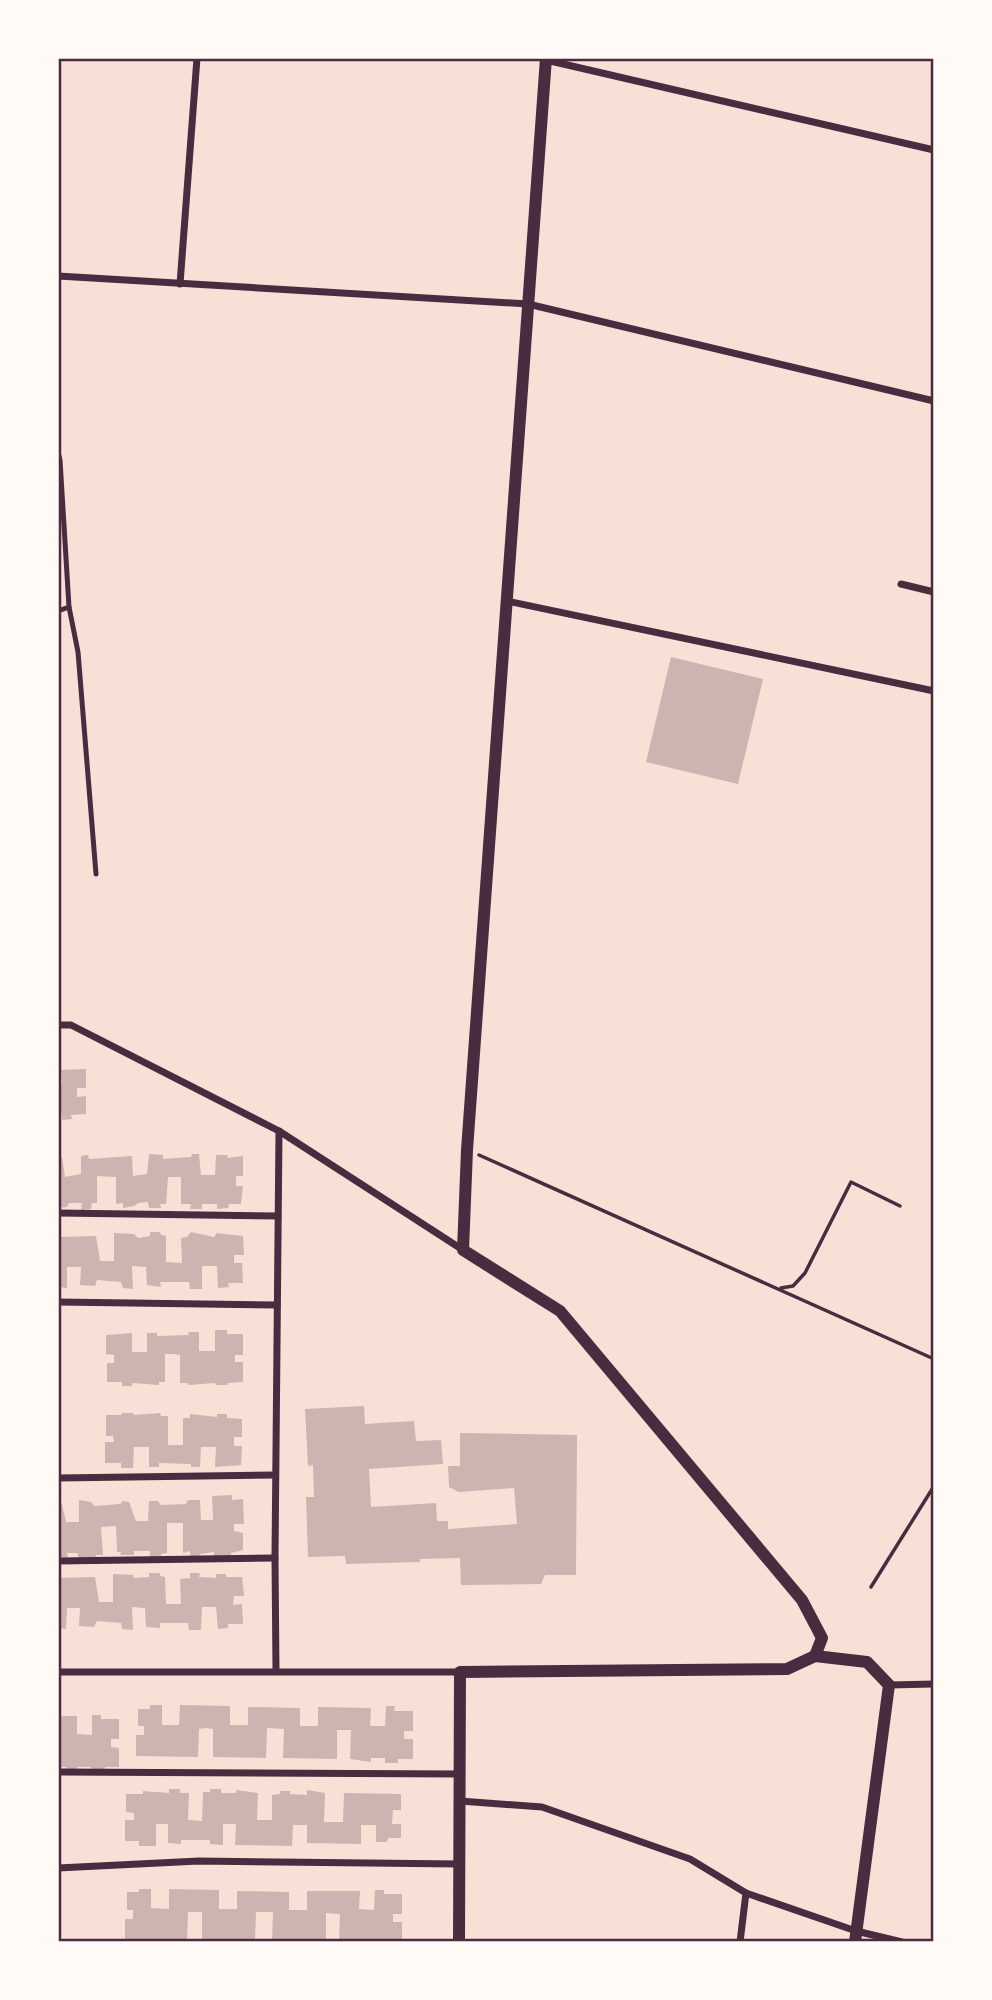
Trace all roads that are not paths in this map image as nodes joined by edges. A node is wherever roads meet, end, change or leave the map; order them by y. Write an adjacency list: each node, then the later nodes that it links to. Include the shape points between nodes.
1 (197, 58): 5 (street)
2 (546, 59): 3 (street); 6 (street)
3 (934, 150)
4 (58, 276): 5 (street)
5 (180, 284): 6 (street)
6 (528, 304): 7 (street); 11 (street)
7 (934, 401)
8 (58, 452): 12 (lane)
9 (901, 584): 10 (street)
10 (934, 592)
11 (507, 601): 14 (street); 20 (street)
12 (69, 607): 13 (lane); 15 (lane, via 78,652)
13 (58, 611)
14 (934, 691)
15 (96, 874)
16 (58, 1025): 17 (street, via 71,1025)
17 (279, 1131): 19 (street); 20 (street)
18 (58, 1213): 19 (street)
19 (278, 1216): 22 (street)
20 (463, 1250): 27 (street, via 560,1311 802,1600 822,1637)
21 (58, 1302): 22 (street)
22 (277, 1305): 23 (street)
23 (275, 1475): 24 (street); 25 (street)
24 (58, 1478)
25 (275, 1558): 26 (street); 28 (street)
26 (58, 1561)
27 (815, 1656): 30 (street, via 787,1669); 32 (street, via 867,1661)
28 (276, 1671): 29 (street); 30 (street)
29 (58, 1672)
30 (460, 1672): 34 (street)
31 (934, 1684): 32 (street)
32 (889, 1685): 39 (street)
33 (58, 1772): 34 (street)
34 (459, 1774): 35 (street)
35 (460, 1801): 36 (street); 38 (street, via 542,1807 690,1859)
36 (460, 1864): 37 (street, via 199,1861); 40 (street)
37 (58, 1868)
38 (746, 1893): 39 (street); 41 (street)
39 (856, 1937): 42 (street)
40 (460, 1942)
41 (740, 1942)
42 (902, 1942)

